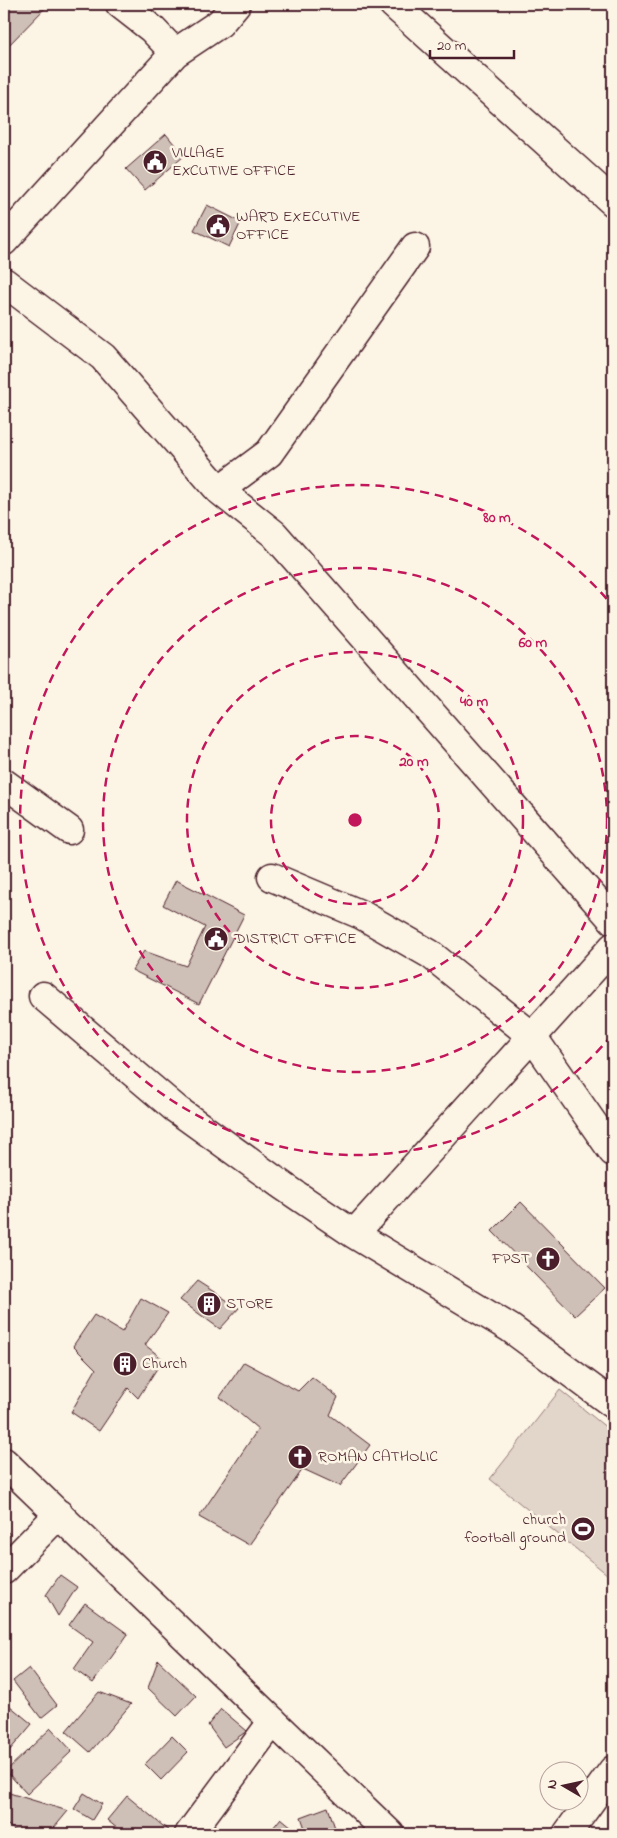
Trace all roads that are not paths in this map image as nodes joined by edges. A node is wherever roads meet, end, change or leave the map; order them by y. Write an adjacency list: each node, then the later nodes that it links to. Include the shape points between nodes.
1 (120, 4): 4 (street, via 152,29)
2 (236, 4): 4 (street, via 220,23)
3 (409, 9): 5 (street)
4 (175, 53): 6 (street)
5 (613, 202)
6 (4, 241)
7 (415, 247): 9 (street, via 268,453)
8 (4, 282): 9 (street, via 104,357)
9 (219, 490): 13 (street, via 274,534)
10 (4, 783): 11 (street)
11 (69, 830)
12 (272, 877): 16 (street, via 362,915 430,954)
13 (613, 920)
14 (613, 947): 16 (street)
15 (43, 996): 18 (street, via 176,1109)
16 (532, 1036): 17 (street); 18 (street)
17 (613, 1152)
18 (354, 1234): 19 (street, via 510,1328)
19 (613, 1404)
20 (4, 1462): 21 (street)
21 (59, 1514): 22 (street); 23 (street)
22 (4, 1570)
23 (273, 1721): 25 (street); 26 (street)
24 (613, 1770): 27 (street)
25 (189, 1834)
26 (390, 1834)
27 (567, 1834)

